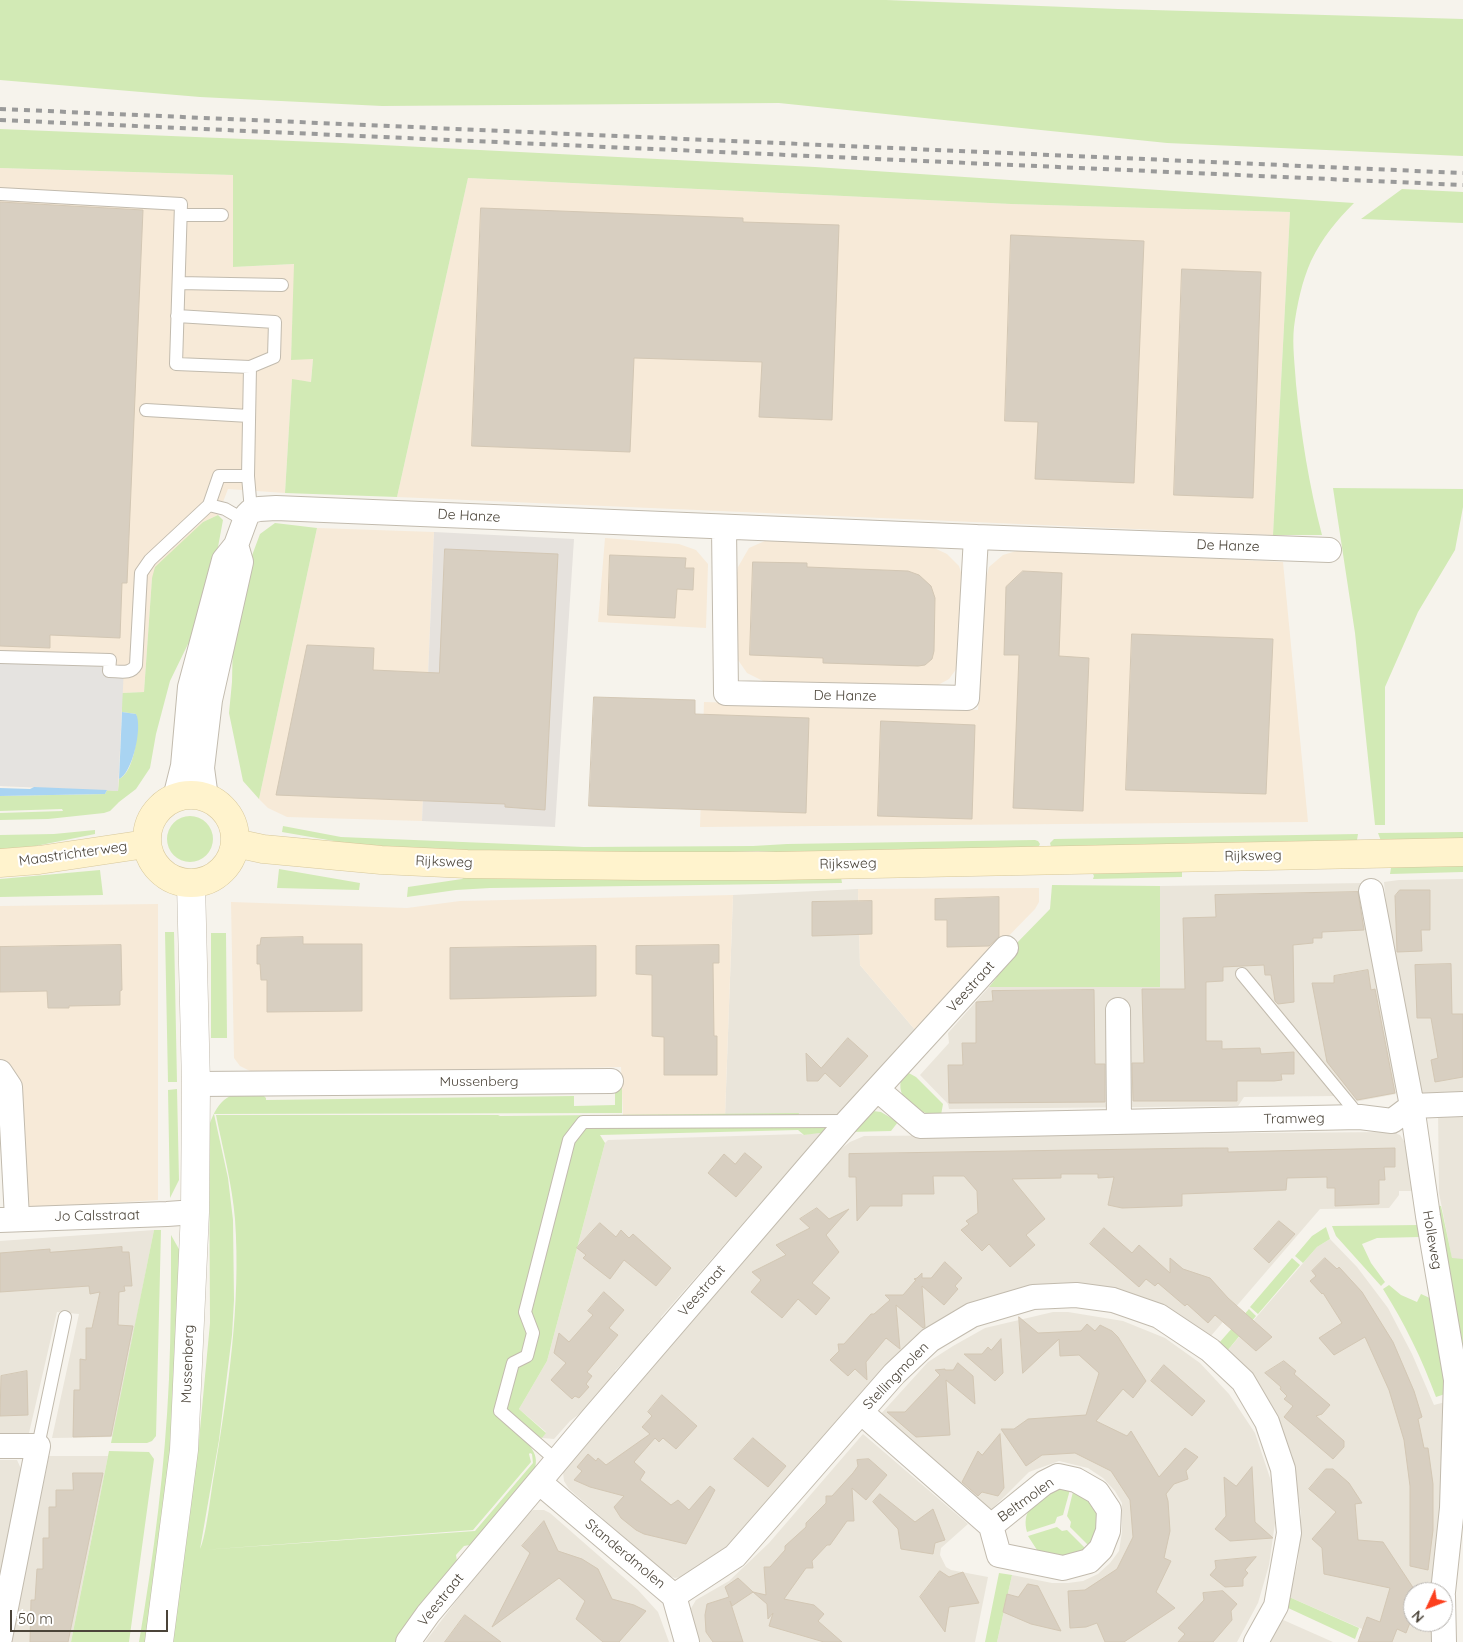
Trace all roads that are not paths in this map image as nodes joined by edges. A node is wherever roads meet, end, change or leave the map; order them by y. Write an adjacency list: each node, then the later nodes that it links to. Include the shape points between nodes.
1 (0, 194): 2 (lane, via 181,204)
2 (181, 215): 3 (lane); 4 (lane)
3 (222, 215)
4 (178, 283): 5 (lane); 6 (lane)
5 (282, 285)
6 (177, 316): 7 (lane, via 176,364); 7 (lane, via 275,322 274,357)
7 (250, 367): 9 (lane)
8 (146, 410): 9 (lane)
9 (249, 416): 10 (lane)
10 (248, 476): 11 (lane, via 219,476); 12 (lane)
11 (209, 505): 12 (lane); 17 (lane, via 150,560 141,573 136,665 133,670 109,671 110,660)
12 (247, 515): 13 (street, De Hanze, via 276,508); 15 (street)
13 (724, 528): 14 (street, De Hanze); 14 (street, De Hanze, via 726,693 967,698)
14 (976, 537): 16 (street, De Hanze)
15 (236, 544): 18 (street, via 224,560 190,687 183,766); 19 (street, via 241,562 210,700 202,768)
16 (1329, 550)
17 (0, 656)
18 (175, 798): 19 (main road, via 191,795); 21 (main road, via 164,803 151,819)
19 (206, 798): 20 (main road, via 227,815 234,829)
20 (235, 843): 22 (main road, Rijksweg, via 263,850 381,860 633,866); 24 (main road, via 232,857 222,872 206,881)
21 (146, 844): 23 (main road, Maastrichterweg); 24 (main road, via 159,870 170,879)
22 (1463, 852)
23 (0, 863)
24 (191, 884): 31 (street, Mussenberg)
25 (1371, 891): 34 (street, Holleweg)
26 (1006, 948): 32 (street, Veestraat)
27 (1242, 974): 35 (lane)
28 (1118, 1010): 37 (street)
29 (0, 1072): 39 (street, via 10,1087)
30 (611, 1081): 31 (street, Mussenberg)
31 (196, 1084): 38 (street, Mussenberg)
32 (878, 1090): 36 (street, Veestraat); 37 (street, Tramweg, via 920,1126)
33 (1463, 1104): 34 (street)
34 (1412, 1106): 35 (street, Tramweg, via 1392,1121); 46 (street, Holleweg, via 1456,1380)
35 (1360, 1117): 37 (street, Tramweg)
36 (848, 1121): 44 (street, Veestraat); 44 (lane, via 583,1122 570,1140 525,1312 533,1333 526,1356 512,1363 500,1411)
37 (1119, 1122)
38 (194, 1212): 39 (street, Jo Calsstraat); 51 (street, Mussenberg, via 184,1450)
39 (9, 1219)
40 (65, 1317): 43 (lane)
41 (860, 1412): 47 (street, Beltmolen); 49 (street, Stellingmolen, via 735,1556); 54 (street, Stellingmolen, via 930,1340 972,1315 1033,1297 1076,1295 1113,1300 1160,1316 1210,1350 1243,1381 1267,1422 1283,1469 1289,1534 1276,1606)
42 (0, 1446): 43 (street)
43 (38, 1446): 50 (street)
44 (557, 1461): 45 (street, Veestraat)
45 (539, 1482): 49 (street, Standerdmolen); 52 (street, Veestraat)
46 (1457, 1509): 48 (street, Holleweg)
47 (991, 1526): 47 (street, Beltmolen, via 1044,1483 1058,1476 1076,1480 1097,1492 1109,1510 1108,1531 1101,1548 1089,1561 1063,1568 999,1555)
48 (1445, 1582)
49 (674, 1596): 53 (street, Standerdmolen)
50 (0, 1638)
51 (160, 1642)
52 (408, 1642)
53 (687, 1642)
54 (1256, 1642)

